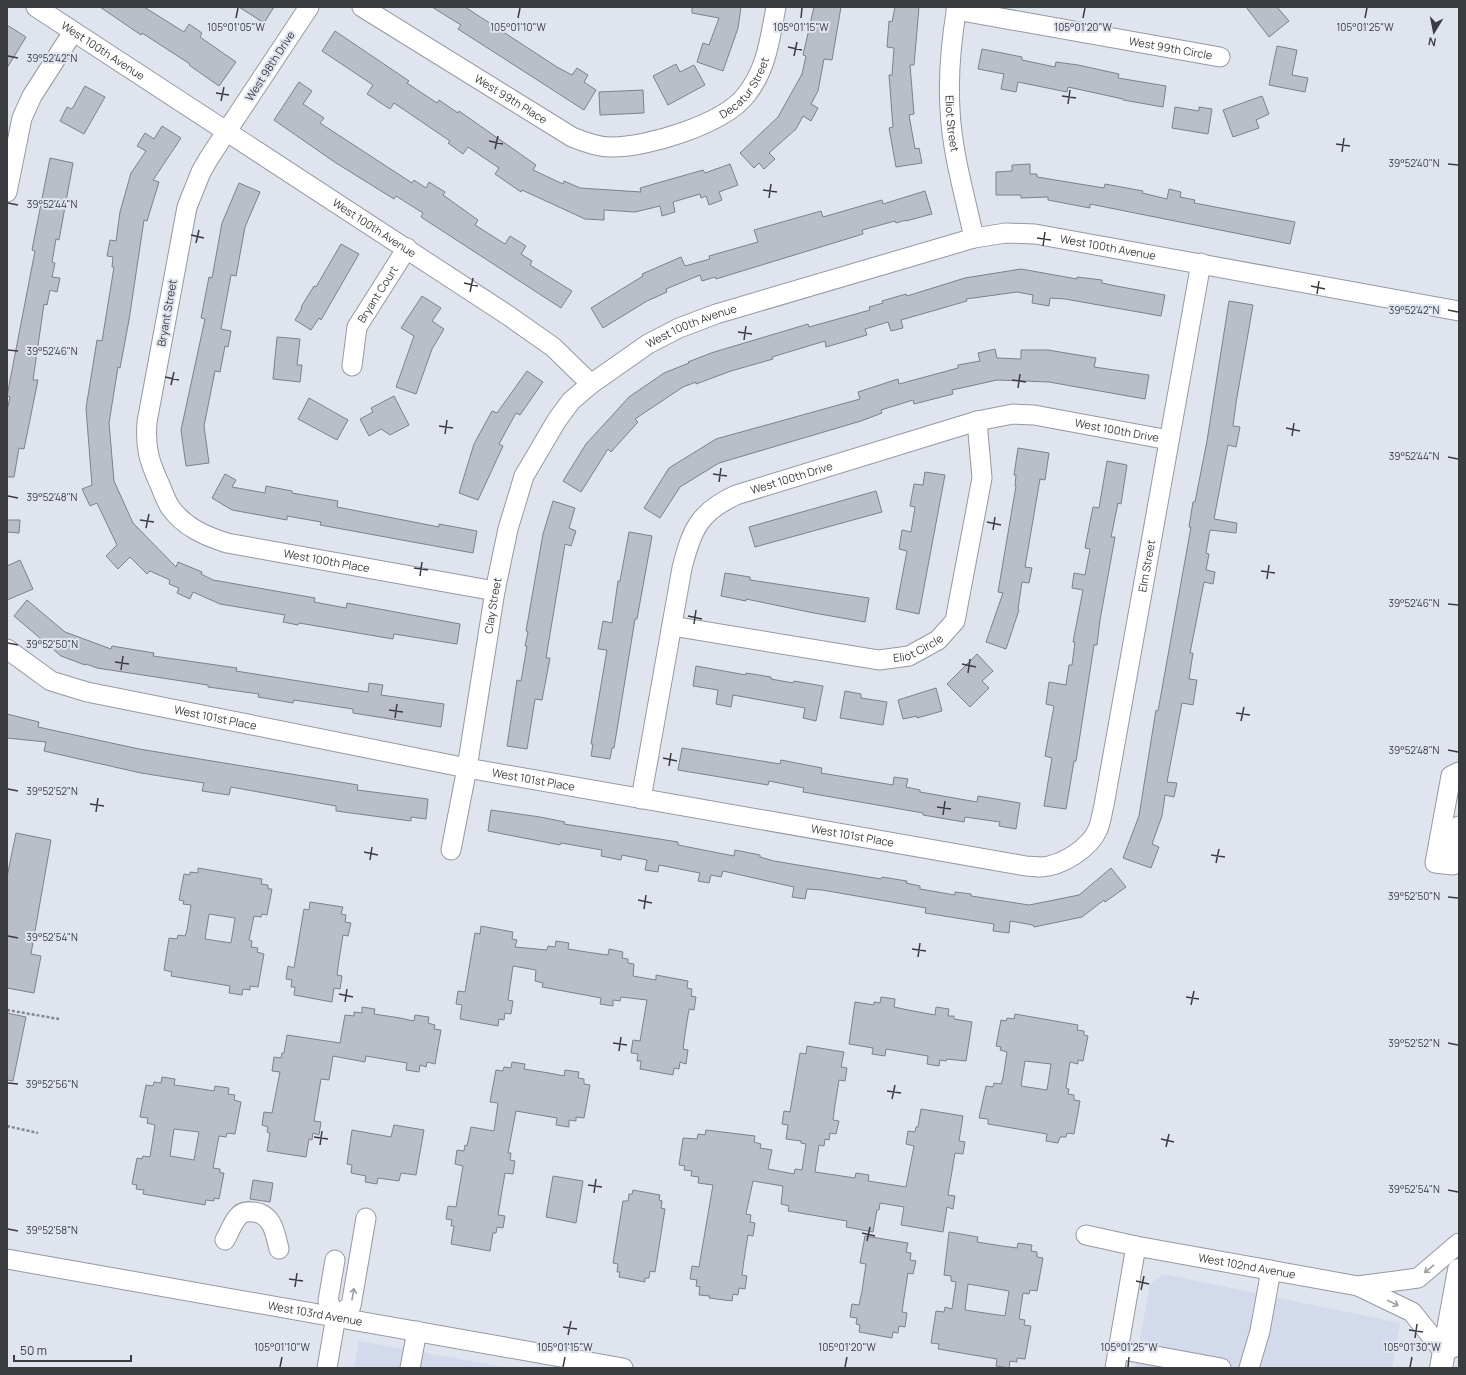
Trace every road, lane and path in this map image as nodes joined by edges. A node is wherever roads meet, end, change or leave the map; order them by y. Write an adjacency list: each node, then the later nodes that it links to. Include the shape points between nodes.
1 (36, 7): 6 (street, West 100th Avenue)
2 (309, 7): 8 (street, West 98th Drive)
3 (362, 7): 9 (street, West 99th Place, via 572,137 599,146 620,147)
4 (776, 7): 9 (street, Decatur Street, via 766,57 761,72 747,95 717,118)
5 (957, 8): 7 (street, West 99th Circle); 11 (street, Eliot Street, via 949,74 950,111 955,152)
6 (73, 32): 8 (street, West 100th Avenue); 10 (street, via 32,96 22,118)
7 (1220, 57)
8 (229, 129): 12 (street, West 100th Avenue); 19 (street, Bryant Street, via 201,172 187,207 146,422 147,451 151,466)
9 (673, 134)
10 (7, 192)
11 (974, 238): 13 (street, West 100th Avenue, via 1006,233 1035,234); 16 (street, West 100th Avenue, via 716,314 679,328 648,344)
12 (407, 248): 15 (street, Bryant Court, via 357,327); 16 (street, West 100th Avenue, via 553,347)
13 (1201, 263): 14 (street, West 100th Avenue); 18 (street, Elm Street)
14 (1459, 311)
15 (352, 366)
16 (591, 384): 20 (street, Clay Street, via 571,401 556,420 524,476 508,529)
17 (977, 421): 18 (street, West 100th Drive, via 1013,414 1034,415); 21 (street, West 100th Drive, via 736,495 717,504 702,518 687,548); 21 (street, Eliot Circle, via 982,478 954,621 938,640 909,656 879,660)
18 (1169, 440): 28 (street, Elm Street, via 1104,805 1098,829 1092,839 1083,850)
19 (170, 507): 20 (street, West 100th Place, via 184,522 200,533 227,543)
20 (495, 591): 23 (street, Clay Street)
21 (672, 626): 25 (street, West 100th Drive)
22 (7, 649): 23 (street, West 101st Place, via 51,681 80,690)
23 (467, 768): 25 (street, West 101st Place); 27 (street, Clay Street)
24 (1459, 772): 26 (street, via 1451,776 1435,863 1453,865)
25 (641, 799): 28 (street, West 101st Place, via 1026,866 1042,867 1056,864)
26 (1459, 826)
27 (451, 850)
28 (1071, 856)
29 (7, 1010): 30 (path)
30 (59, 1019)
31 (7, 1126): 32 (path)
32 (38, 1133)
33 (366, 1218): 44 (street, one-way to 33, via 351,1306)
34 (1086, 1235): 37 (street, West 102nd Avenue)
35 (226, 1240): 38 (street, via 237,1216 246,1211 259,1212 269,1218)
36 (1459, 1243): 43 (street, West 102nd Avenue, one-way to 43, via 1418,1278)
37 (1136, 1246): 41 (street, West 102nd Avenue); 46 (street)
38 (279, 1249)
39 (7, 1259): 44 (street, West 103rd Avenue)
40 (336, 1260): 44 (street, via 328,1301)
41 (1271, 1270): 43 (street, West 102nd Avenue); 54 (street, via 1260,1331)
42 (1459, 1270): 47 (main road)
43 (1358, 1286): 47 (street, West 102nd Avenue, one-way to 47, via 1412,1312)
44 (336, 1316): 45 (street, West 103rd Avenue); 49 (street)
45 (417, 1331): 48 (street, West 103rd Avenue); 50 (street)
46 (1118, 1349): 52 (street); 53 (street)
47 (1448, 1355)
48 (561, 1362): 51 (street, West 103rd Avenue)
49 (326, 1368)
50 (410, 1368)
51 (623, 1368)
52 (1115, 1368)
53 (1221, 1368)
54 (1249, 1368)

